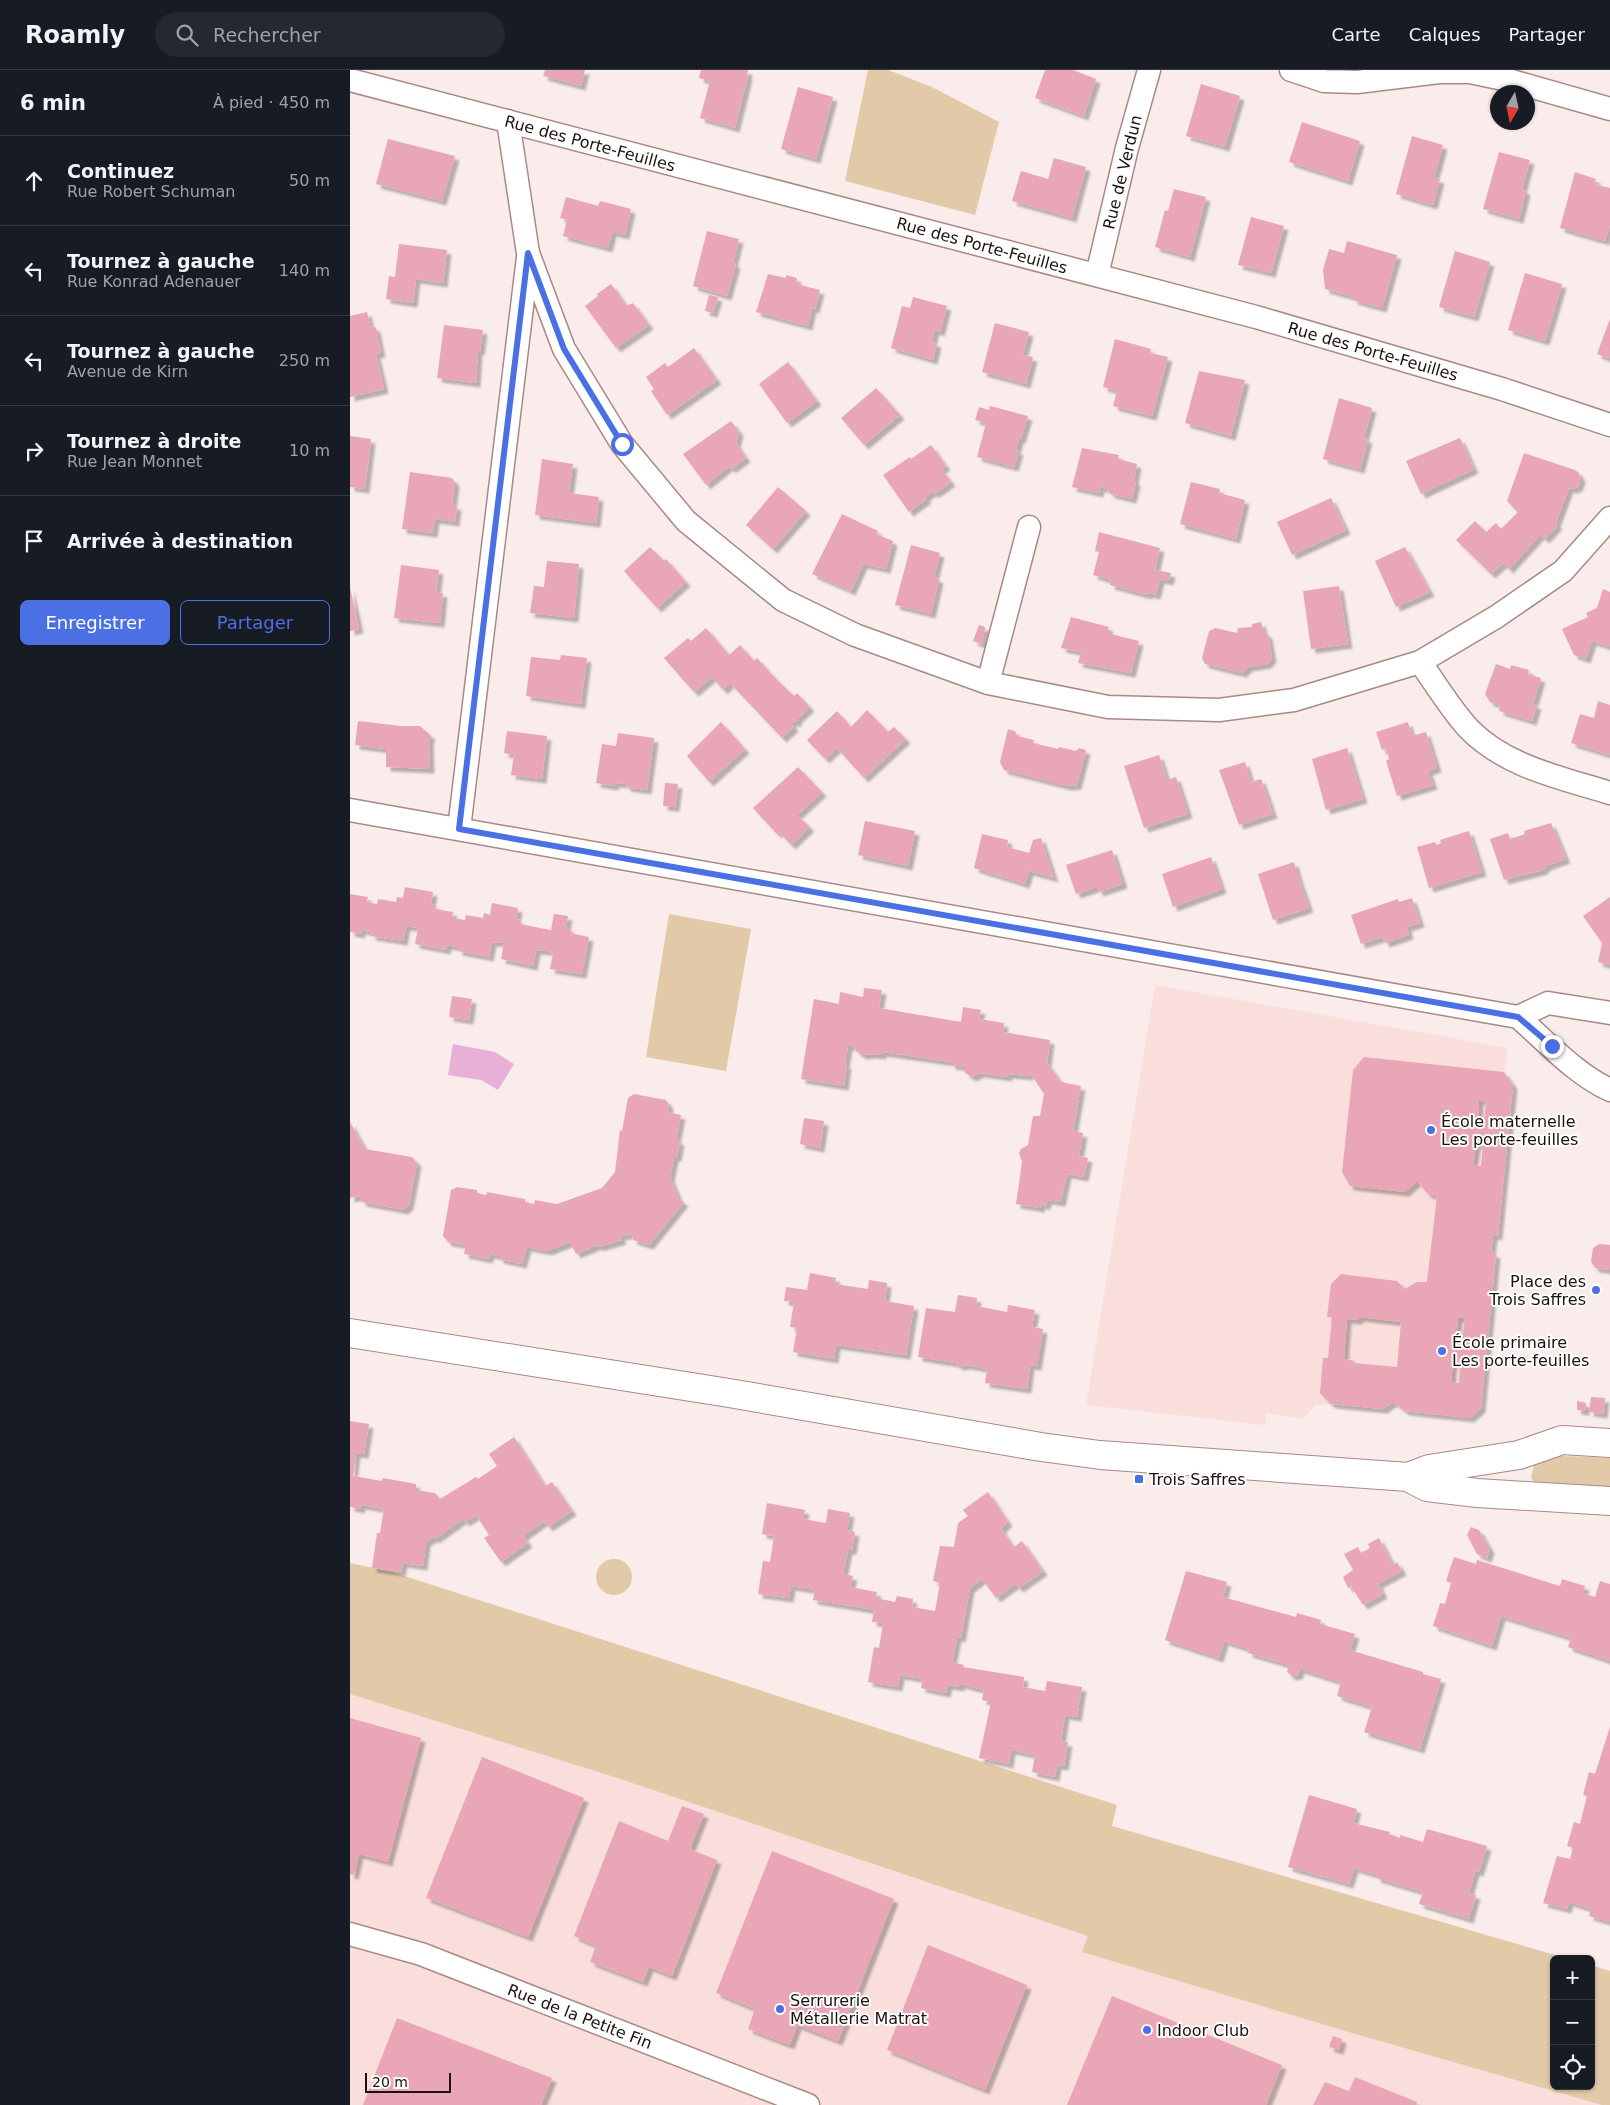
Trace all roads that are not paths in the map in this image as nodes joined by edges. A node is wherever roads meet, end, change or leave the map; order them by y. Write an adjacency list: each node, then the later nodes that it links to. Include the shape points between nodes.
1 (1149, 70): 7 (street, Rue de Verdun)
2 (1291, 70): 4 (street, via 1324,81 1357,82 1439,72 1470,72)
3 (350, 80): 5 (street, Rue des Porte-Feuilles)
4 (1610, 109)
5 (508, 121): 6 (street); 7 (street, Rue des Porte-Feuilles)
6 (528, 253): 12 (street, via 564,349 622,444 686,522 783,600 855,635); 15 (street)
7 (1097, 275): 8 (street, Rue des Porte-Feuilles, via 1493,386)
8 (1610, 425)
9 (1610, 518): 11 (street, via 1563,571 1496,617)
10 (1029, 527): 12 (street)
11 (1420, 662): 12 (street, via 1294,700 1218,710 1108,707); 13 (street, via 1469,729 1503,755)
12 (988, 683)
13 (1610, 794)
14 (350, 810): 15 (street)
15 (459, 829): 17 (street)
16 (1610, 1013): 17 (street, via 1548,1003)
17 (1518, 1017): 18 (street, via 1579,1071)
18 (1610, 1090)
19 (350, 1333): 22 (street, via 1100,1455)
20 (1610, 1443): 21 (street, via 1562,1440)
21 (1524, 1454): 22 (street, via 1429,1469); 23 (street, via 1521,1475)
22 (1408, 1477): 23 (street, via 1427,1487)
23 (1527, 1496): 24 (street)
24 (1610, 1501)
25 (350, 1934): 26 (street, Rue de la Petite Fin, via 421,1954)
26 (808, 2105)

